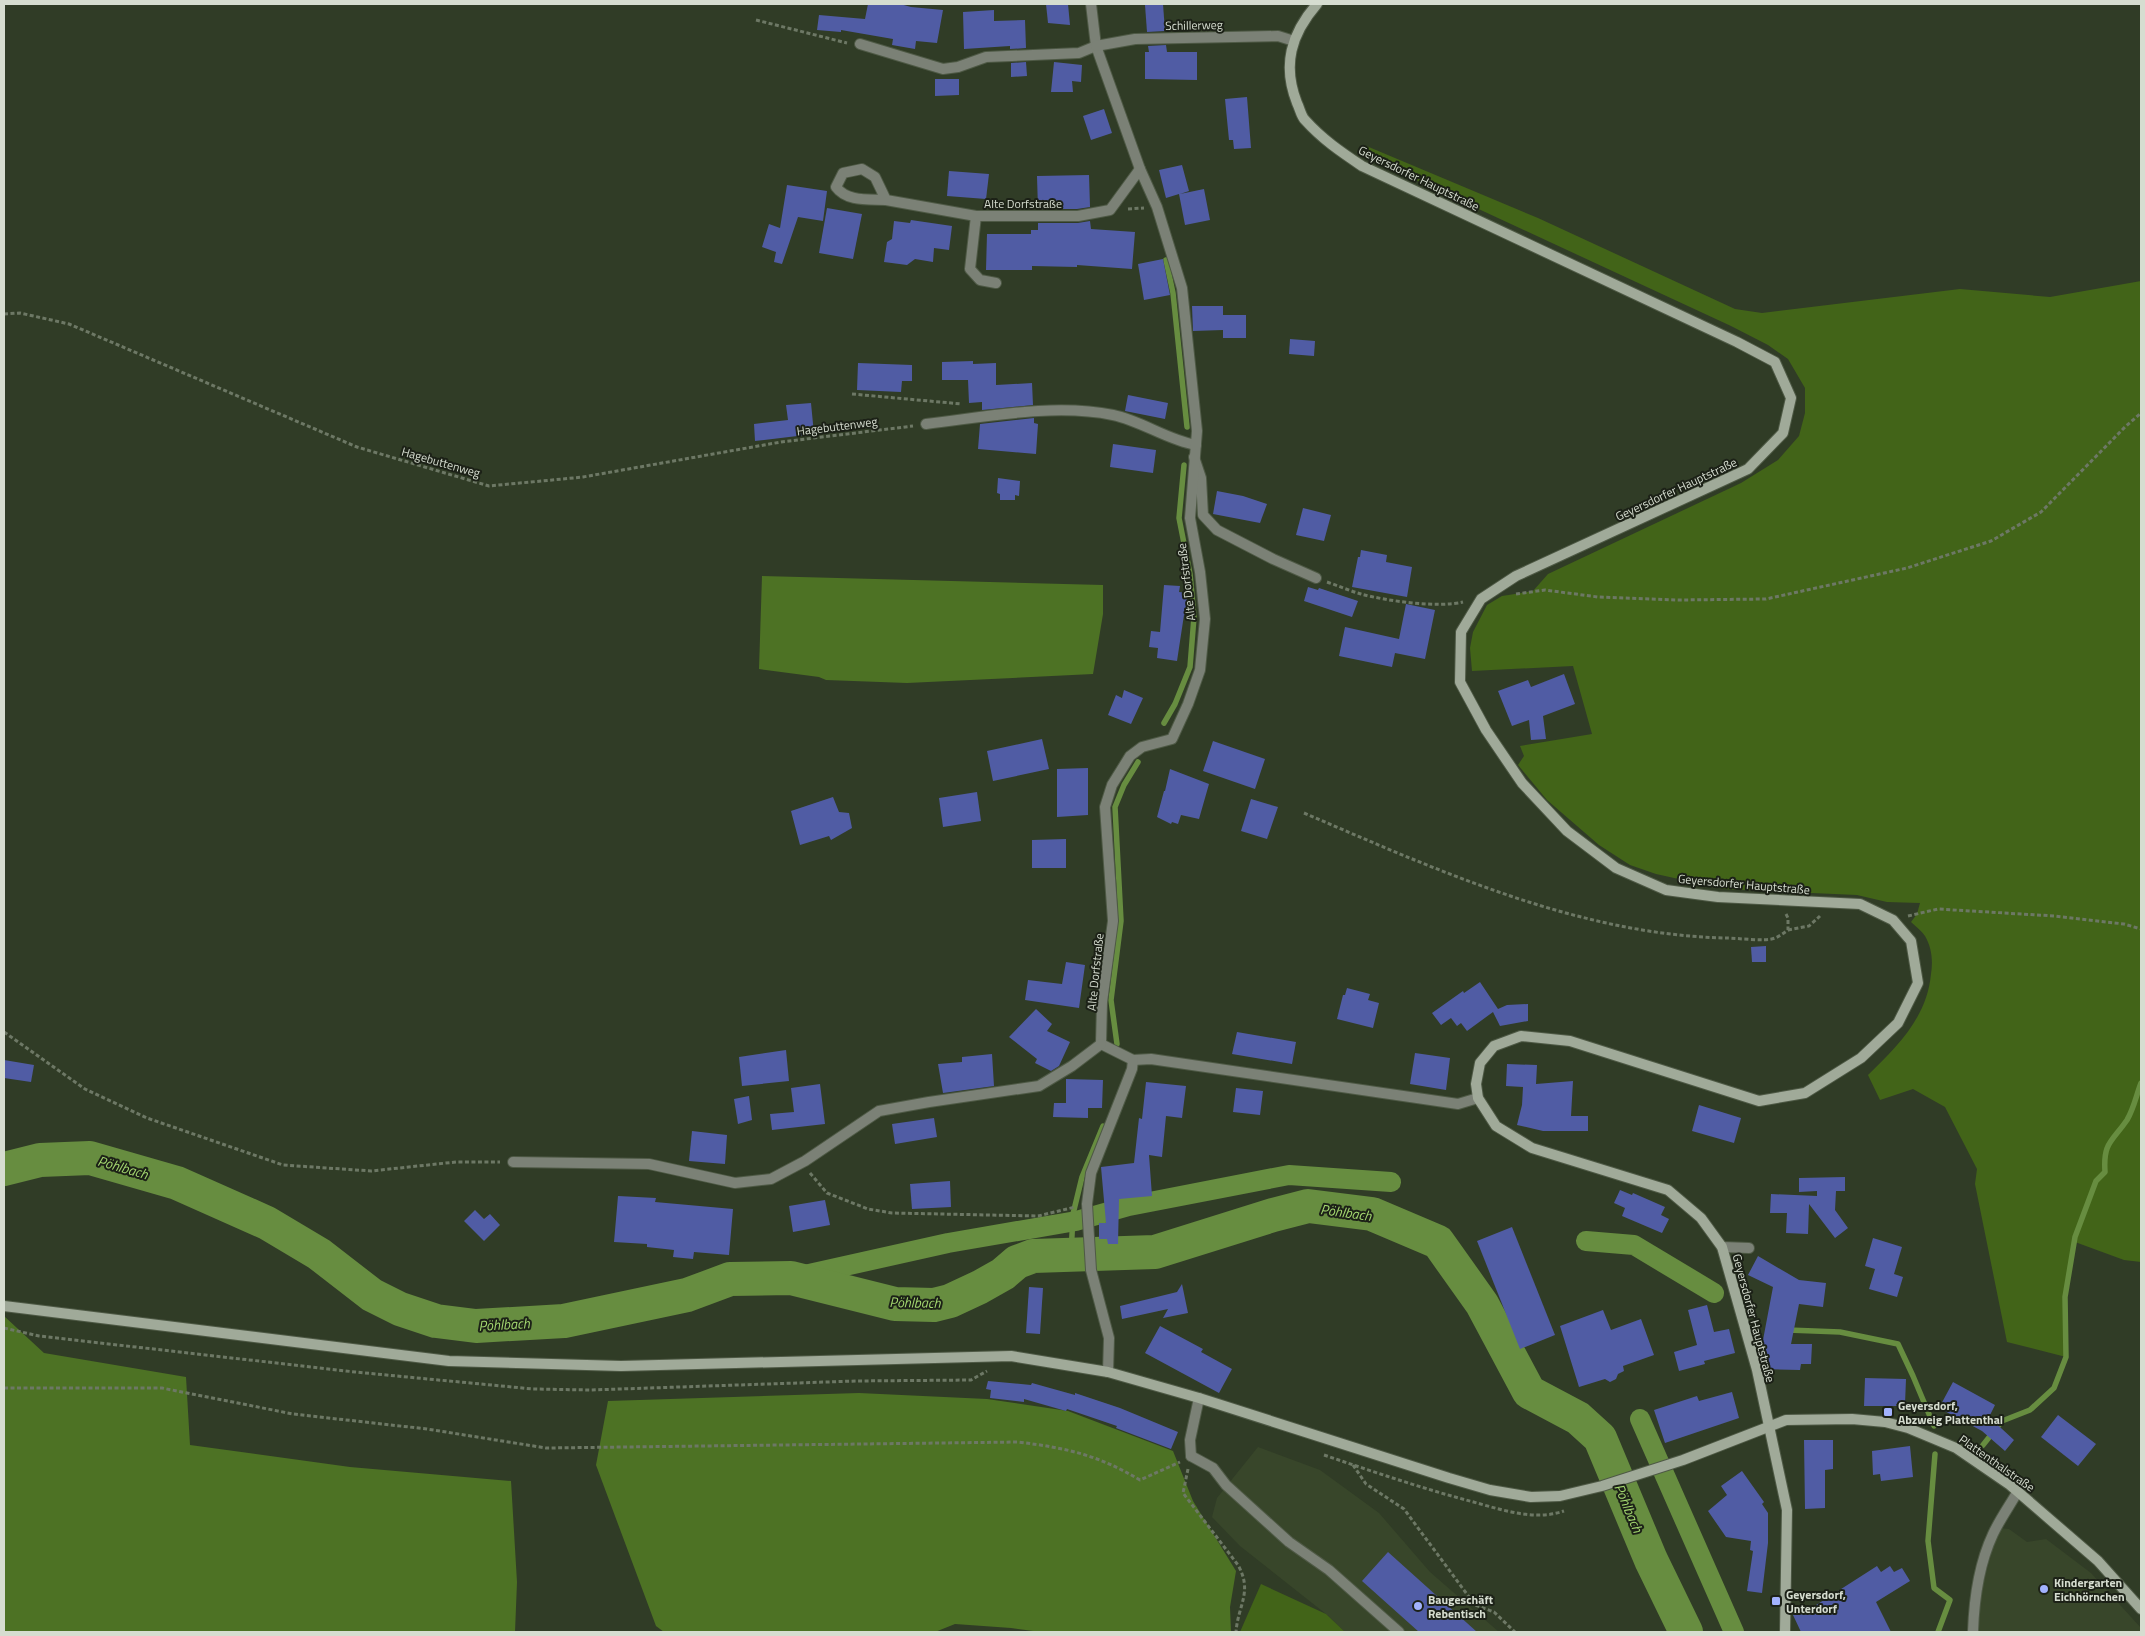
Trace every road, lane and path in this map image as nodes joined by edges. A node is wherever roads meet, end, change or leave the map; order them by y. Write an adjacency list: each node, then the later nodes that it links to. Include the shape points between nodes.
1 (1091, 4): 6 (street, Alte Dorfstraße)
2 (1317, 4): 4 (main road, Geyersdorfer Hauptstraße)
3 (756, 20): 5 (path, via 844,43)
4 (1294, 41): 6 (street, Schillerweg, via 1278,36 1135,39); 24 (main road, Geyersdorfer Hauptstraße, via 1290,58 1291,87 1304,119 1328,144 1362,166 1775,362 1791,398 1783,433 1748,469 1516,576 1481,598 1461,632 1460,682 1486,730 1522,782 1567,831 1616,868 1666,890)
5 (860, 44): 6 (street, Schillerweg, via 943,69 986,57 1079,53)
6 (1096, 46): 7 (street, Alte Dorfstraße)
7 (1140, 168): 9 (street, Alte Dorfstraße); 10 (street)
8 (886, 200): 8 (street, Alte Dorfstraße, via 875,177 862,170 843,173 836,187 842,195); 11 (street, Alte Dorfstraße)
9 (1158, 207): 10 (path); 18 (street, Alte Dorfstraße, via 1182,288)
10 (1110, 210): 11 (street, Alte Dorfstraße, via 1078,216)
11 (976, 216): 12 (street, via 970,269 980,280)
12 (996, 283)
13 (4, 314): 17 (path, Hagebuttenweg, via 20,313 70,324 357,447 489,486 583,477 781,442)
14 (852, 394): 15 (path)
15 (967, 404)
16 (2141, 413): 21 (path, via 2041,512 1991,541 1907,568 1766,599 1598,597 1545,590)
17 (926, 424): 18 (street, via 1075,410 1115,415 1179,442)
18 (1196, 445): 19 (street, Alte Dorfstraße)
19 (1194, 456): 20 (street, via 1201,478 1203,515 1217,530); 30 (street, Alte Dorfstraße, via 1190,518 1205,619 1200,670 1172,739 1142,747 1130,756 1112,785 1105,807 1113,921 1102,1002)
20 (1316, 578): 22 (path, via 1362,594)
21 (1510, 595)
22 (1450, 605)
23 (1304, 813): 28 (path, via 1458,878 1591,920 1648,932 1713,938 1774,939)
24 (1779, 900): 25 (main road, Geyersdorfer Hauptstraße); 28 (path, via 1788,918)
25 (1834, 903): 26 (main road, Geyersdorfer Hauptstraße, via 1860,904); 28 (path, via 1809,926)
26 (1893, 920): 27 (path, via 1938,909 2054,916); 32 (main road, Geyersdorfer Hauptstraße, via 1911,941 1918,983 1898,1023 1861,1058 1804,1093 1759,1101 1570,1041 1521,1036 1494,1046 1480,1063 1476,1084)
27 (2141, 929)
28 (1788, 930)
29 (4, 1032): 34 (path, via 85,1089 147,1118 283,1164 371,1171 456,1162)
30 (1101, 1044): 31 (street); 33 (street, via 1039,1086 879,1111)
31 (1133, 1060): 32 (street, via 1151,1059 1458,1104); 41 (street, via 1091,1173 1088,1209 1091,1270 1109,1338)
32 (1478, 1098): 36 (main road, Geyersdorfer Hauptstraße, via 1496,1126 1532,1148 1668,1190 1701,1218)
33 (805, 1161): 34 (street, via 771,1179 735,1183 649,1164); 35 (path, via 809,1172 828,1193 868,1209 1038,1216)
34 (513, 1162)
35 (1068, 1209)
36 (1722, 1247): 37 (street); 44 (main road, Geyersdorfer Hauptstraße)
37 (1749, 1248)
38 (4, 1306): 41 (main road, Plattenthalstraße, via 449,1361 621,1366 1011,1356)
39 (4, 1328): 40 (path, via 39,1336)
40 (244, 1359)
41 (1108, 1372): 43 (main road, Plattenthalstraße)
42 (4, 1388): 45 (path, via 162,1388 293,1414 427,1429 546,1448 1018,1442 1068,1448 1098,1458 1140,1480)
43 (1199, 1398): 44 (main road, Plattenthalstraße, via 1490,1490 1531,1497 1560,1496 1602,1486 1683,1460); 45 (street, via 1190,1440)
44 (1770, 1426): 47 (main road, Plattenthalstraße, via 1786,1420 1852,1419 1908,1428 1956,1448); 52 (main road, Geyersdorfer Hauptstraße, via 1787,1510)
45 (1191, 1456): 49 (path, via 1183,1492 1245,1577 1246,1591); 50 (street, via 1213,1468 1226,1486 1275,1530 1329,1570)
46 (1353, 1465): 51 (path, via 1366,1484 1404,1510 1475,1605 1494,1612)
47 (2018, 1491): 48 (main road, Plattenthalstraße, via 2098,1561); 53 (street, via 1993,1534 1985,1555 1974,1604)
48 (2141, 1609)
49 (1236, 1632)
50 (1399, 1632)
51 (1515, 1632)
52 (1785, 1632)
53 (1973, 1632)

